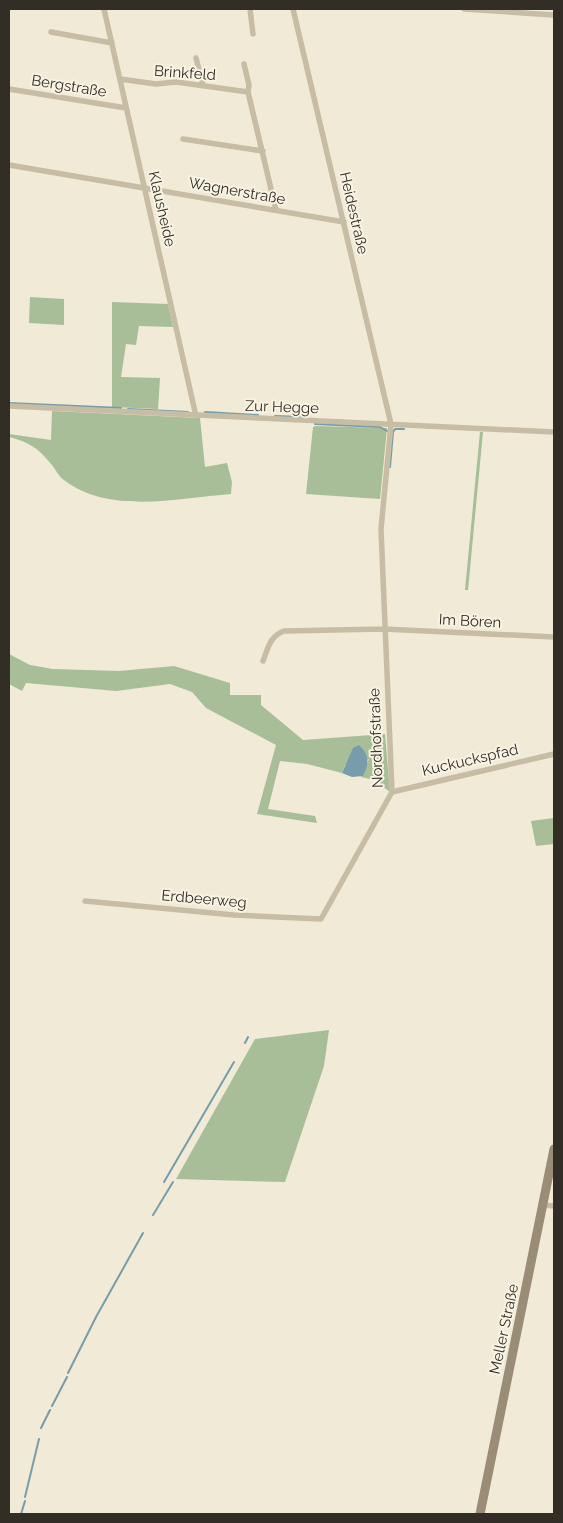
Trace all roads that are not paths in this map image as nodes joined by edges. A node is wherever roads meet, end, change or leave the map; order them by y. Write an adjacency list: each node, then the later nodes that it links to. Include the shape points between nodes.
1 (104, 9): 8 (street, Klausheide)
2 (250, 9): 7 (street)
3 (293, 9): 21 (street, Heidestraße)
4 (464, 9): 5 (street)
5 (554, 15)
6 (51, 32): 8 (street)
7 (253, 34)
8 (112, 43): 11 (street, Klausheide)
9 (196, 58): 12 (street)
10 (244, 64): 14 (street)
11 (120, 79): 12 (street, Brinkfeld); 15 (street, Klausheide)
12 (203, 85): 14 (street, Brinkfeld)
13 (9, 89): 15 (street, Bergstraße)
14 (248, 92): 17 (street)
15 (126, 108): 19 (street, Klausheide)
16 (182, 139): 17 (street)
17 (263, 151): 20 (street)
18 (9, 165): 19 (street, Wagnerstraße)
19 (144, 188): 20 (street, Wagnerstraße); 23 (street, Klausheide)
20 (276, 210): 21 (street, Wagnerstraße)
21 (344, 222): 24 (street, Heidestraße)
22 (9, 406): 23 (street, Zur Hegge)
23 (196, 416): 24 (street, Zur Hegge)
24 (391, 424): 25 (street, Zur Hegge); 26 (street, Nordhofstraße, via 381,529)
25 (554, 432)
26 (384, 629): 27 (street, Im Bören); 28 (street, via 284,631 270,641); 30 (street, Nordhofstraße)
27 (554, 637)
28 (263, 661)
29 (554, 754): 30 (street, Kuckuckspfad)
30 (392, 792): 32 (street, Nordhofstraße)
31 (85, 901): 32 (street, Erdbeerweg, via 234,915)
32 (321, 919)
33 (554, 1149): 34 (main road, Meller Straße)
34 (543, 1205): 35 (street); 36 (main road, Meller Straße)
35 (554, 1206)
36 (480, 1514)

